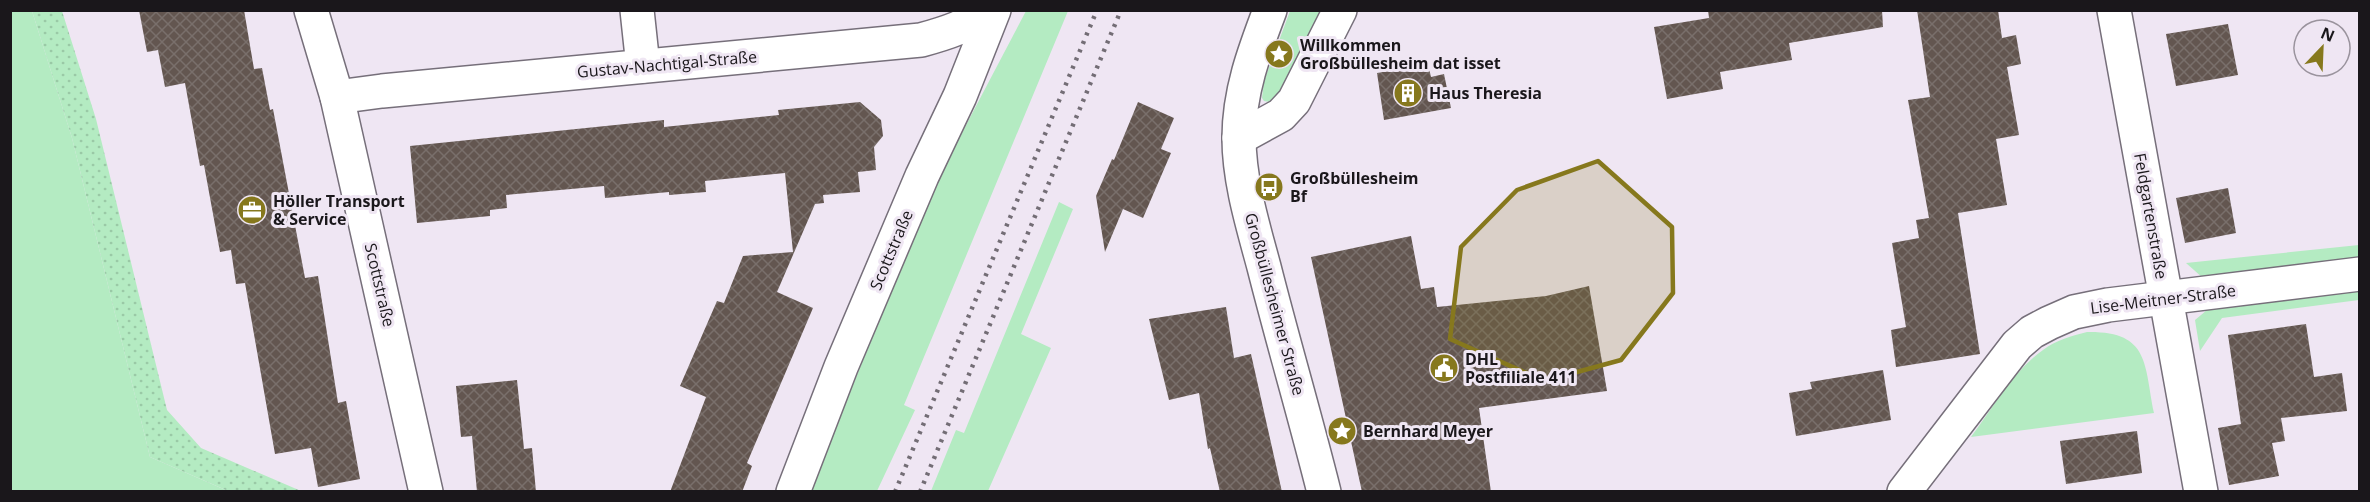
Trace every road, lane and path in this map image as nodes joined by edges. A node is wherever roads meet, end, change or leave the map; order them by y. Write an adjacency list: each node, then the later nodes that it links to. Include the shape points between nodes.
1 (311, 10): 8 (street, Scottstraße)
2 (637, 10): 7 (street)
3 (992, 10): 7 (street, Gustav-Nachtigal-Straße, via 952,32 921,40); 13 (street, Scottstraße, via 960,96 846,356)
4 (1270, 10): 9 (street, Großbüllesheimer Straße, via 1247,71)
5 (1340, 10): 9 (street, via 1294,101 1281,115)
6 (2114, 10): 11 (street, Feldgartenstraße)
7 (643, 66): 8 (street, Gustav-Nachtigal-Straße)
8 (337, 97): 12 (street, Scottstraße)
9 (1239, 138): 14 (street, Großbüllesheimer Straße, via 1242,174 1257,240)
10 (2360, 274): 11 (street, Lise-Meitner-Straße)
11 (2165, 297): 15 (street, Lise-Meitner-Straße, via 2074,312 2032,332 2007,356); 16 (street, Feldgartenstraße)
12 (426, 492)
13 (793, 492)
14 (1324, 492)
15 (1904, 492)
16 (2201, 492)

